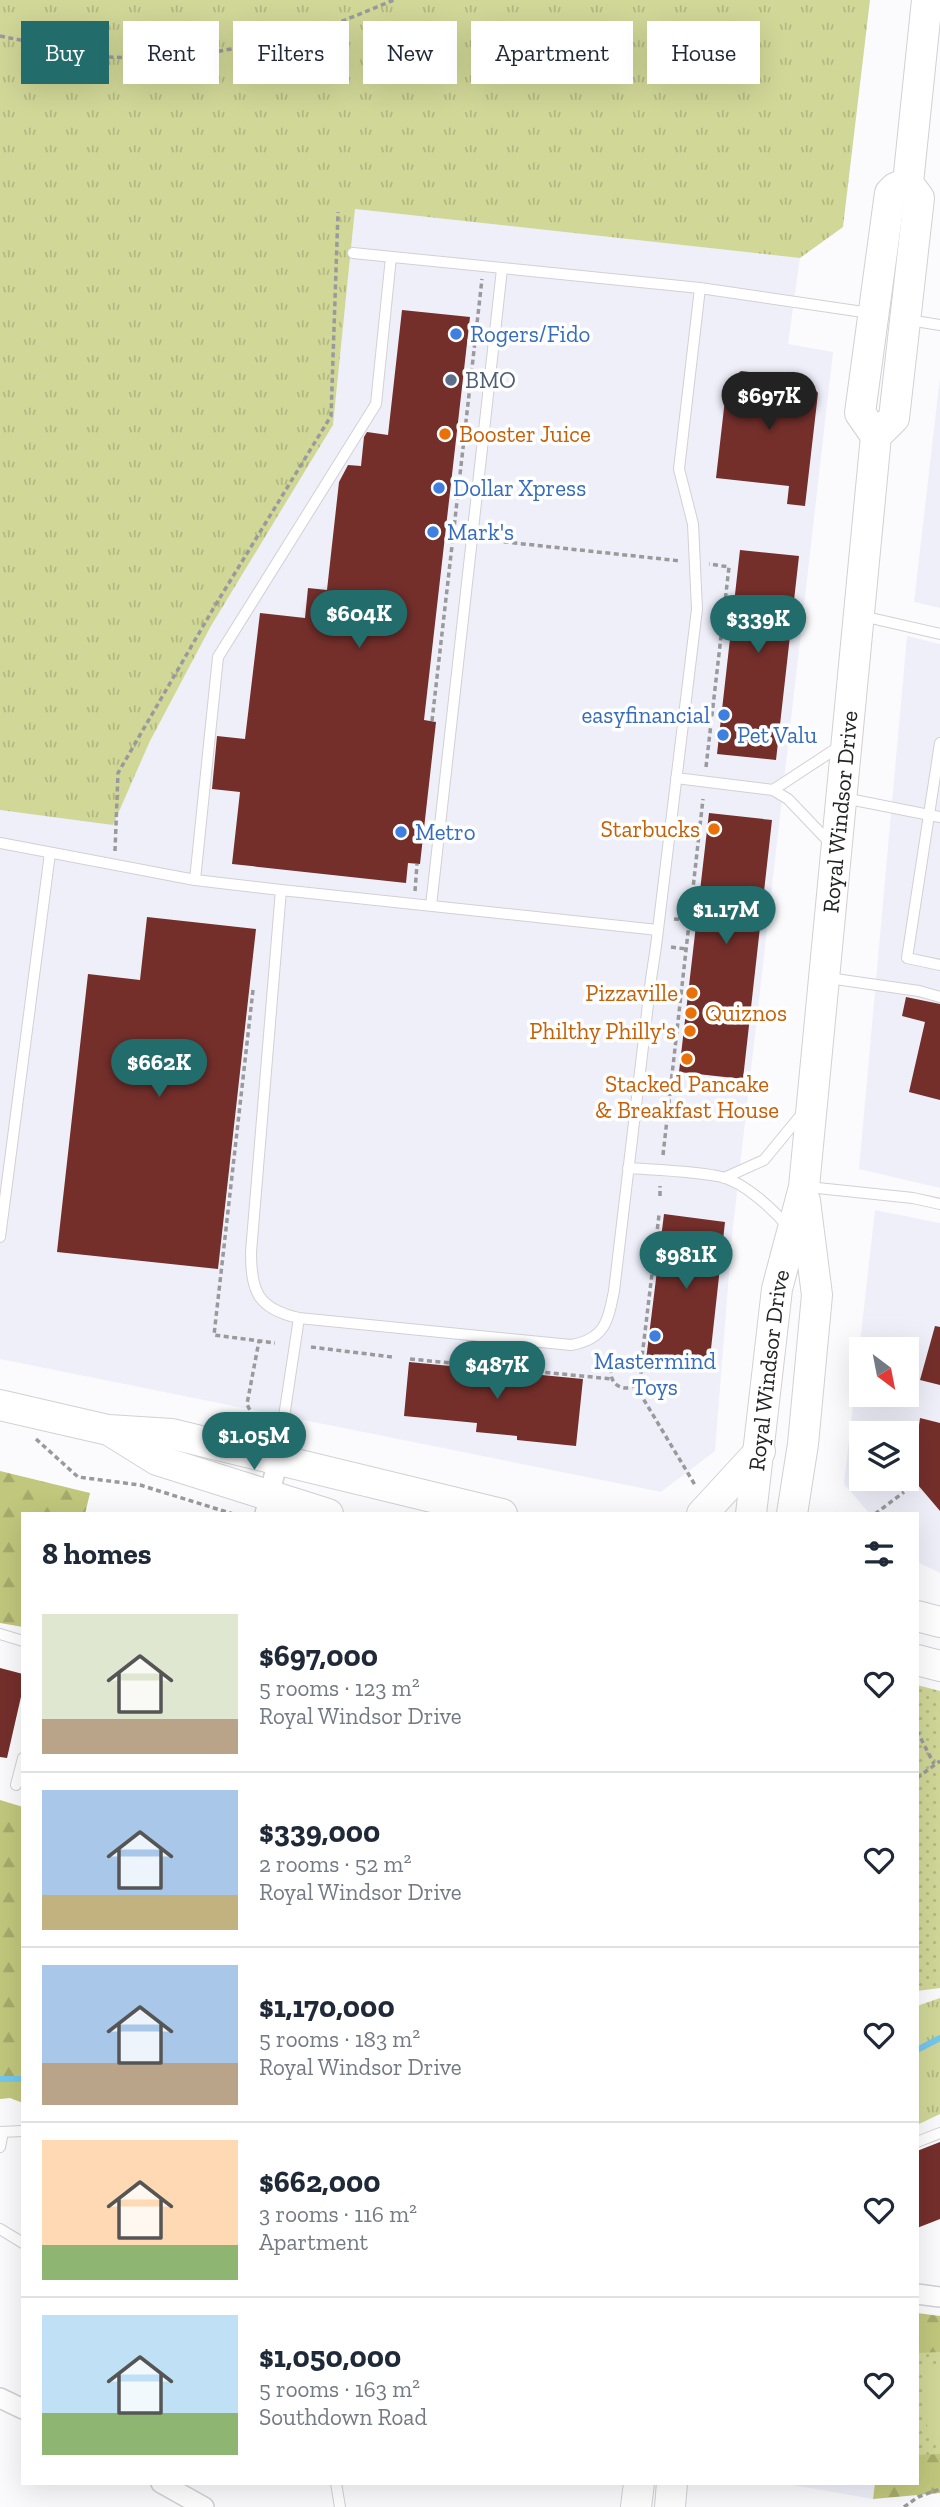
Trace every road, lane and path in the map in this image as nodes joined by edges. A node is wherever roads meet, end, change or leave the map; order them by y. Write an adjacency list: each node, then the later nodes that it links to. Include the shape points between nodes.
1 (394, 0): 3 (path, via 306,36 174,60 105,57)
2 (927, 0): 10 (main road, Royal Windsor Drive, via 908,183 919,198)
3 (0, 36)
4 (338, 212): 30 (path, via 331,416 118,773)
5 (353, 253): 6 (lane)
6 (391, 257): 7 (lane); 31 (lane, via 376,404 218,657)
7 (484, 267): 8 (lane); 17 (path)
8 (502, 269): 9 (lane); 34 (lane)
9 (700, 288): 10 (lane); 21 (lane, via 679,469 693,524 697,609)
10 (889, 316): 11 (lane); 15 (main road, Royal Windsor Drive, via 894,418 876,436)
11 (940, 325)
12 (485, 540): 13 (path)
13 (682, 561)
14 (709, 564): 20 (path, via 729,566)
15 (858, 616): 16 (lane); 18 (main road, Royal Windsor Drive)
16 (940, 634)
17 (432, 721)
18 (846, 742): 22 (lane); 23 (main road, Royal Windsor Drive)
19 (940, 743): 25 (lane)
20 (706, 771)
21 (676, 778): 22 (lane); 37 (lane)
22 (773, 790): 27 (lane, via 788,799)
23 (841, 797): 25 (lane); 27 (main road, Royal Windsor Drive)
24 (703, 799): 36 (path)
25 (934, 815): 40 (lane, via 907,958)
26 (0, 843): 28 (lane)
27 (836, 850): 41 (main road, Royal Windsor Drive)
28 (50, 853): 30 (lane); 54 (lane)
29 (417, 864): 33 (path)
30 (114, 865): 31 (lane)
31 (195, 880): 32 (lane)
32 (281, 890): 34 (lane); 55 (lane, via 251,1277 267,1306)
33 (417, 891)
34 (431, 906): 37 (lane)
35 (669, 918): 36 (path)
36 (689, 920): 39 (path)
37 (658, 930): 46 (lane)
38 (666, 947): 39 (path)
39 (686, 949): 45 (path)
40 (940, 965)
41 (824, 978): 43 (lane); 44 (main road, Royal Windsor Drive)
42 (253, 990): 56 (path, via 214,1335)
43 (940, 997)
44 (812, 1101): 47 (lane, via 765,1160); 49 (main road, Royal Windsor Drive)
45 (663, 1155)
46 (628, 1168): 47 (lane); 55 (lane, via 609,1316 601,1332 586,1342 571,1345)
47 (724, 1178): 53 (lane, via 776,1213)
48 (660, 1186): 50 (path)
49 (804, 1187): 51 (lane); 53 (main road, Royal Windsor Drive); 68 (main road, Royal Windsor Drive, via 817,1295)
50 (660, 1196)
51 (940, 1204)
52 (659, 1215): 61 (path, via 642,1357)
53 (792, 1232): 69 (main road, Royal Windsor Drive, via 777,1289)
54 (0, 1237)
55 (299, 1318): 70 (lane)
56 (259, 1340): 57 (path); 65 (path, via 247,1404)
57 (275, 1343)
58 (311, 1347): 59 (path)
59 (392, 1357)
60 (410, 1359): 62 (path)
61 (637, 1362): 62 (path, via 618,1360 611,1368); 63 (path, via 641,1371)
62 (612, 1379): 63 (path, via 622,1387)
63 (635, 1385): 72 (path)
64 (0, 1405): 66 (main road)
65 (257, 1425)
66 (108, 1430): 70 (main road, via 172,1434); 73 (main road, via 157,1460)
67 (24, 1436): 74 (path, via 36,1439 78,1477 140,1485)
68 (803, 1444): 78 (main road, Royal Windsor Drive); 79 (main road)
69 (760, 1451): 72 (main road); 77 (main road, Royal Windsor Drive)
70 (278, 1459): 73 (street); 76 (main road)
71 (904, 1492): 80 (path)
72 (699, 1500)
73 (267, 1504): 75 (main road)
74 (227, 1512)
75 (316, 1512)
76 (494, 1512)
77 (751, 1512)
78 (792, 1512)
79 (814, 1512)
80 (878, 1512)
81 (919, 1617): 82 (main road)
82 (940, 1622)
83 (0, 1634): 84 (lane)
84 (21, 1640)
85 (919, 1661): 86 (main road)
86 (940, 1666)
87 (919, 1735): 89 (path)
88 (940, 1761): 89 (path)
89 (934, 1764): 91 (path)
90 (21, 1766): 92 (lane)
91 (919, 1776)
92 (16, 1786)
93 (21, 2131): 94 (lane)
94 (2, 2132): 97 (lane)
95 (940, 2133): 96 (lane)
96 (919, 2141)
97 (0, 2147)
98 (0, 2230): 99 (lane)
99 (21, 2240)
100 (919, 2294): 101 (street)
101 (940, 2297)
102 (0, 2398): 103 (street)
103 (21, 2408)
104 (336, 2485): 110 (lane)
105 (639, 2485): 111 (main road)
106 (672, 2485): 112 (main road)
107 (182, 2488): 109 (street)
108 (940, 2489): 113 (path)
109 (204, 2507)
110 (340, 2507)
111 (636, 2507)
112 (670, 2507)
113 (904, 2507)

